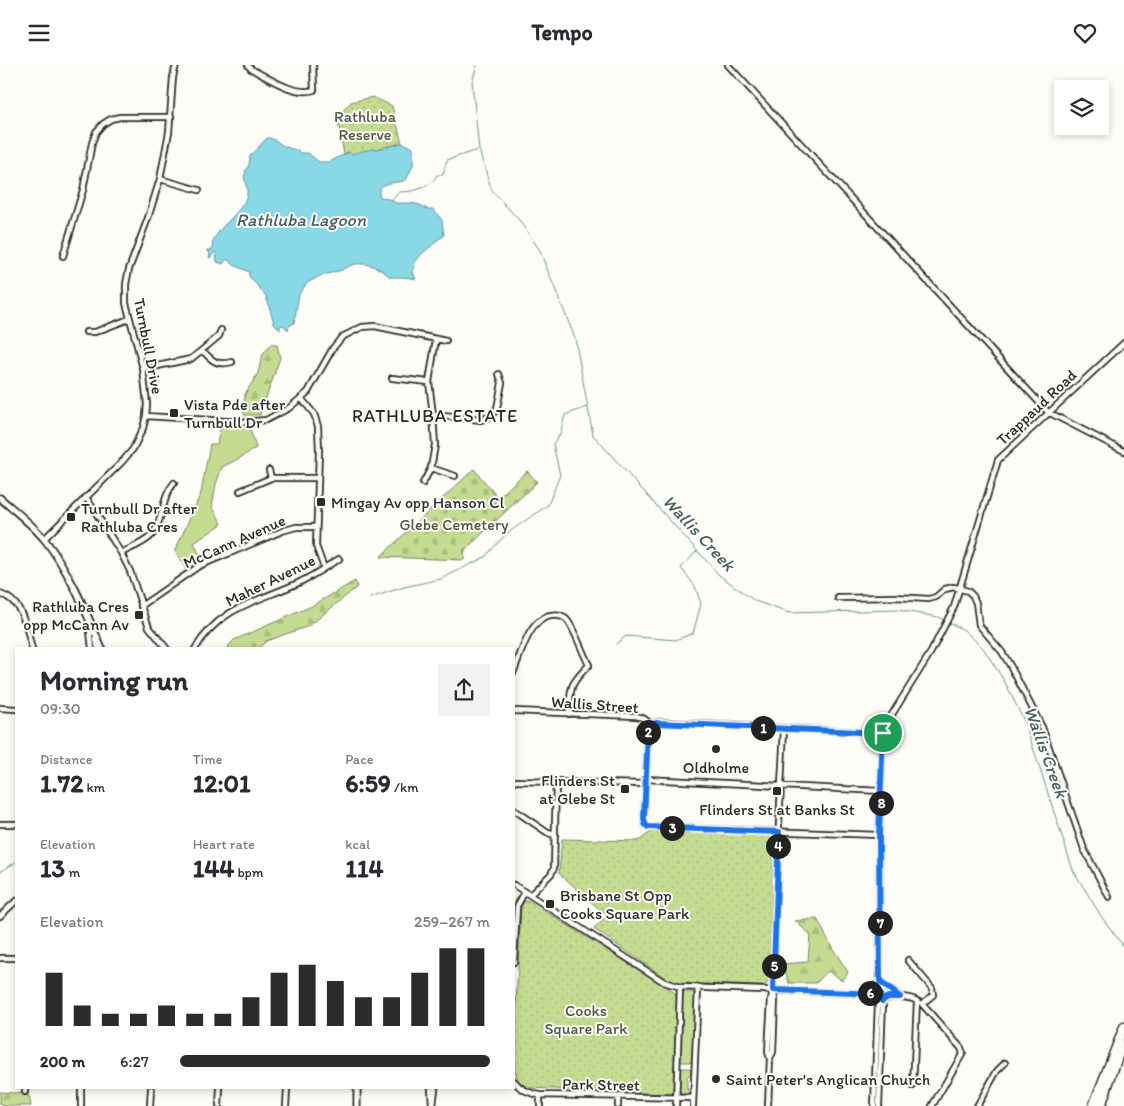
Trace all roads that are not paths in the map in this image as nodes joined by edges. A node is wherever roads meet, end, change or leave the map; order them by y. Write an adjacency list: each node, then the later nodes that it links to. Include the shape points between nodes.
1 (176, 65): 5 (street, Turnbull Drive)
2 (248, 65): 3 (street, via 287,87 308,92 314,90)
3 (313, 65)
4 (728, 65): 22 (street)
5 (171, 117): 6 (street, Turnbull Drive); 8 (street, via 120,117 103,124 96,132)
6 (160, 179): 7 (street); 9 (street, Turnbull Drive, via 127,274)
7 (198, 190)
8 (63, 256)
9 (129, 319): 11 (street, via 95,332); 17 (street, Turnbull Drive)
10 (221, 330): 15 (street, via 219,336)
11 (86, 332)
12 (436, 339): 13 (street); 20 (street); 21 (street, via 375,326 356,329 342,337 333,348 312,386)
13 (446, 341)
14 (1124, 343): 22 (street, Trappaud Road)
15 (202, 351): 16 (street, via 217,364); 17 (street, via 185,361)
16 (232, 362)
17 (143, 369): 24 (street, Turnbull Drive)
18 (499, 374): 23 (street, via 502,383 497,408 491,416 481,420)
19 (392, 379): 20 (street)
20 (429, 382): 23 (street)
21 (301, 398): 24 (street, via 278,415 260,421); 30 (street, via 314,414 318,427)
22 (1048, 412): 25 (street); 41 (street, Trappaud Road, via 998,460)
23 (433, 415): 26 (street, via 435,445)
24 (146, 416): 34 (street, Turnbull Drive, via 133,449)
25 (1124, 451)
26 (431, 468): 28 (street); 32 (street)
27 (269, 470): 29 (street)
28 (455, 476)
29 (271, 478): 30 (street); 33 (street)
30 (317, 479): 36 (street)
31 (174, 483): 38 (street, via 167,491 152,535)
32 (423, 483)
33 (240, 491)
34 (86, 497): 37 (street, Turnbull Drive); 38 (street)
35 (0, 498): 37 (main road)
36 (316, 527): 40 (street, via 316,546); 44 (street, McCann Avenue, via 282,531 199,566)
37 (44, 539): 45 (main road)
38 (121, 553): 44 (street)
39 (339, 559): 40 (street, Maher Avenue)
40 (324, 568): 52 (street, Maher Avenue, via 313,576 236,609 220,619)
41 (960, 588): 43 (street, via 945,589 929,599); 60 (street, Trappaud Road, via 940,634); 75 (street, via 973,596 979,625 1002,652 1042,727 1084,849)
42 (0, 595): 47 (street, via 17,604)
43 (838, 598)
44 (141, 606): 51 (street, via 149,627)
45 (88, 617): 46 (main road); 48 (street)
46 (95, 633): 49 (street); 50 (main road)
47 (31, 647)
48 (92, 647)
49 (98, 647)
50 (101, 647)
51 (165, 647)
52 (197, 647)
53 (515, 669): 57 (street, via 533,626 545,616 565,618 588,665 571,686)
54 (0, 708): 55 (street)
55 (15, 709)
56 (515, 711): 57 (street, Wallis Street)
57 (569, 715): 58 (street, Wallis Street, via 636,716)
58 (652, 724): 59 (street, Wallis Street); 63 (street, via 648,731)
59 (784, 729): 60 (street, Wallis Street); 64 (street)
60 (883, 733): 65 (street)
61 (515, 781): 62 (street)
62 (556, 782): 63 (street); 70 (street)
63 (645, 782): 64 (street); 69 (street, via 644,818 648,827)
64 (781, 787): 65 (street); 69 (street)
65 (881, 791): 71 (street)
66 (515, 811): 70 (street)
67 (0, 824): 68 (street)
68 (15, 824)
69 (779, 832): 71 (street); 85 (street)
70 (555, 835): 74 (street, via 554,868)
71 (879, 835): 82 (street)
72 (515, 886): 73 (street)
73 (525, 892): 74 (street); 78 (street, via 517,906)
74 (530, 895): 83 (street, via 664,982)
75 (1109, 897)
76 (15, 902): 77 (street)
77 (0, 916)
78 (515, 943)
79 (0, 958): 80 (street)
80 (15, 958)
81 (908, 960): 90 (street, via 932,987 933,995)
82 (880, 982): 86 (street); 87 (street); 88 (street)
83 (680, 987): 84 (street); 105 (street)
84 (698, 988): 85 (street); 106 (street)
85 (773, 990): 86 (street); 117 (street, via 773,1052)
86 (868, 993): 87 (street)
87 (880, 994): 89 (street); 118 (street)
88 (900, 997): 89 (street, via 888,997); 90 (street, via 913,998)
89 (882, 1001): 119 (street)
90 (920, 1003): 95 (street); 120 (street, via 962,1053)
91 (1124, 1027): 122 (highway)
92 (1124, 1040): 123 (highway)
93 (1005, 1063): 121 (street)
94 (515, 1082): 103 (street, Park Street, via 526,1092)
95 (913, 1086)
96 (82, 1089): 107 (street)
97 (151, 1089): 108 (street)
98 (220, 1089): 109 (street)
99 (287, 1089): 110 (street)
100 (358, 1089): 111 (main road)
101 (431, 1089): 112 (street)
102 (435, 1089): 112 (street)
103 (540, 1095): 104 (street, Park Street); 113 (street)
104 (618, 1097): 105 (street, Park Street); 114 (street)
105 (676, 1098): 106 (street, Park Street); 115 (street)
106 (693, 1098): 116 (street)
107 (81, 1106)
108 (150, 1106)
109 (219, 1106)
110 (286, 1106)
111 (357, 1106)
112 (433, 1106)
113 (540, 1106)
114 (618, 1106)
115 (676, 1106)
116 (693, 1106)
117 (768, 1106)
118 (874, 1106)
119 (879, 1106)
120 (932, 1106)
121 (977, 1106)
122 (1093, 1106)
123 (1101, 1106)

